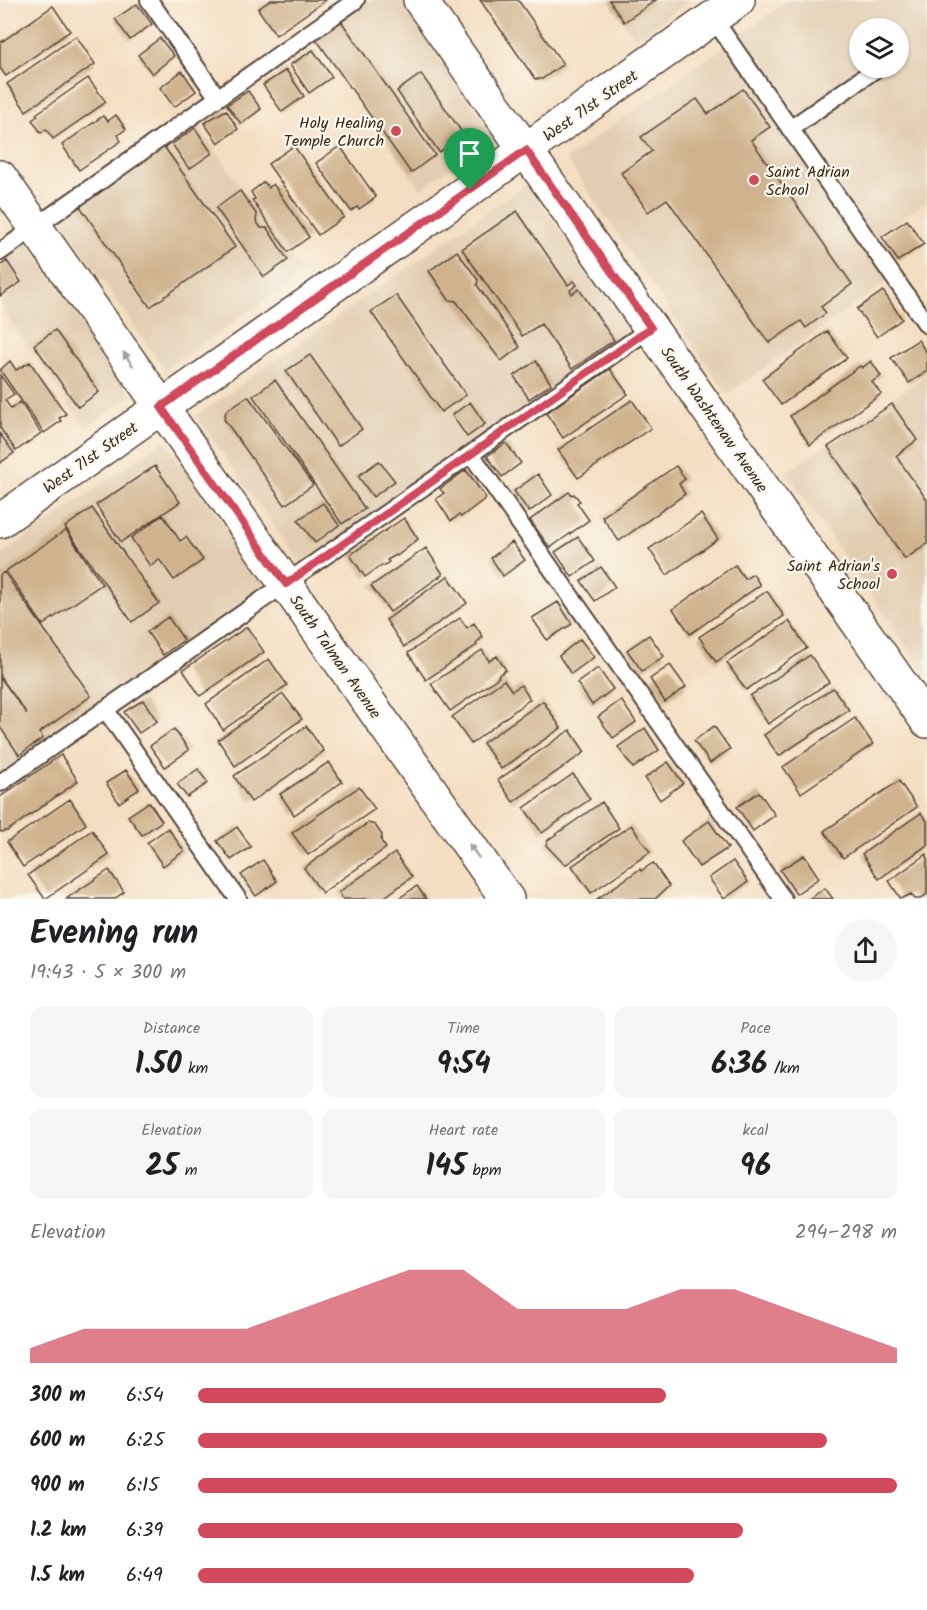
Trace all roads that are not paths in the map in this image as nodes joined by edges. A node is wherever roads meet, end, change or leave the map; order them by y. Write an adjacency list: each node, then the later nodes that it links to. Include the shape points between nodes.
1 (149, 0): 6 (lane)
2 (356, 0): 6 (lane)
3 (420, 0): 8 (street, South Washtenaw Avenue)
4 (726, 9): 7 (lane); 8 (street, West 71st Street)
5 (864, 78): 7 (lane)
6 (218, 98): 10 (lane)
7 (790, 129): 12 (lane)
8 (526, 150): 13 (street, South Washtenaw Avenue); 14 (street, West 71st Street)
9 (0, 177): 10 (street, South Talman Avenue)
10 (35, 227): 11 (lane); 14 (street, South Talman Avenue, one-way to 10)
11 (0, 252)
12 (927, 325)
13 (651, 328): 15 (lane); 19 (street, South Washtenaw Avenue)
14 (161, 407): 16 (street, West 71st Street); 17 (street, South Talman Avenue)
15 (471, 454): 17 (lane); 23 (lane)
16 (0, 520)
17 (286, 584): 18 (lane); 22 (street, South Talman Avenue, one-way to 17)
18 (105, 709): 20 (lane); 21 (lane)
19 (927, 721)
20 (0, 783)
21 (238, 899)
22 (507, 899)
23 (783, 899)

